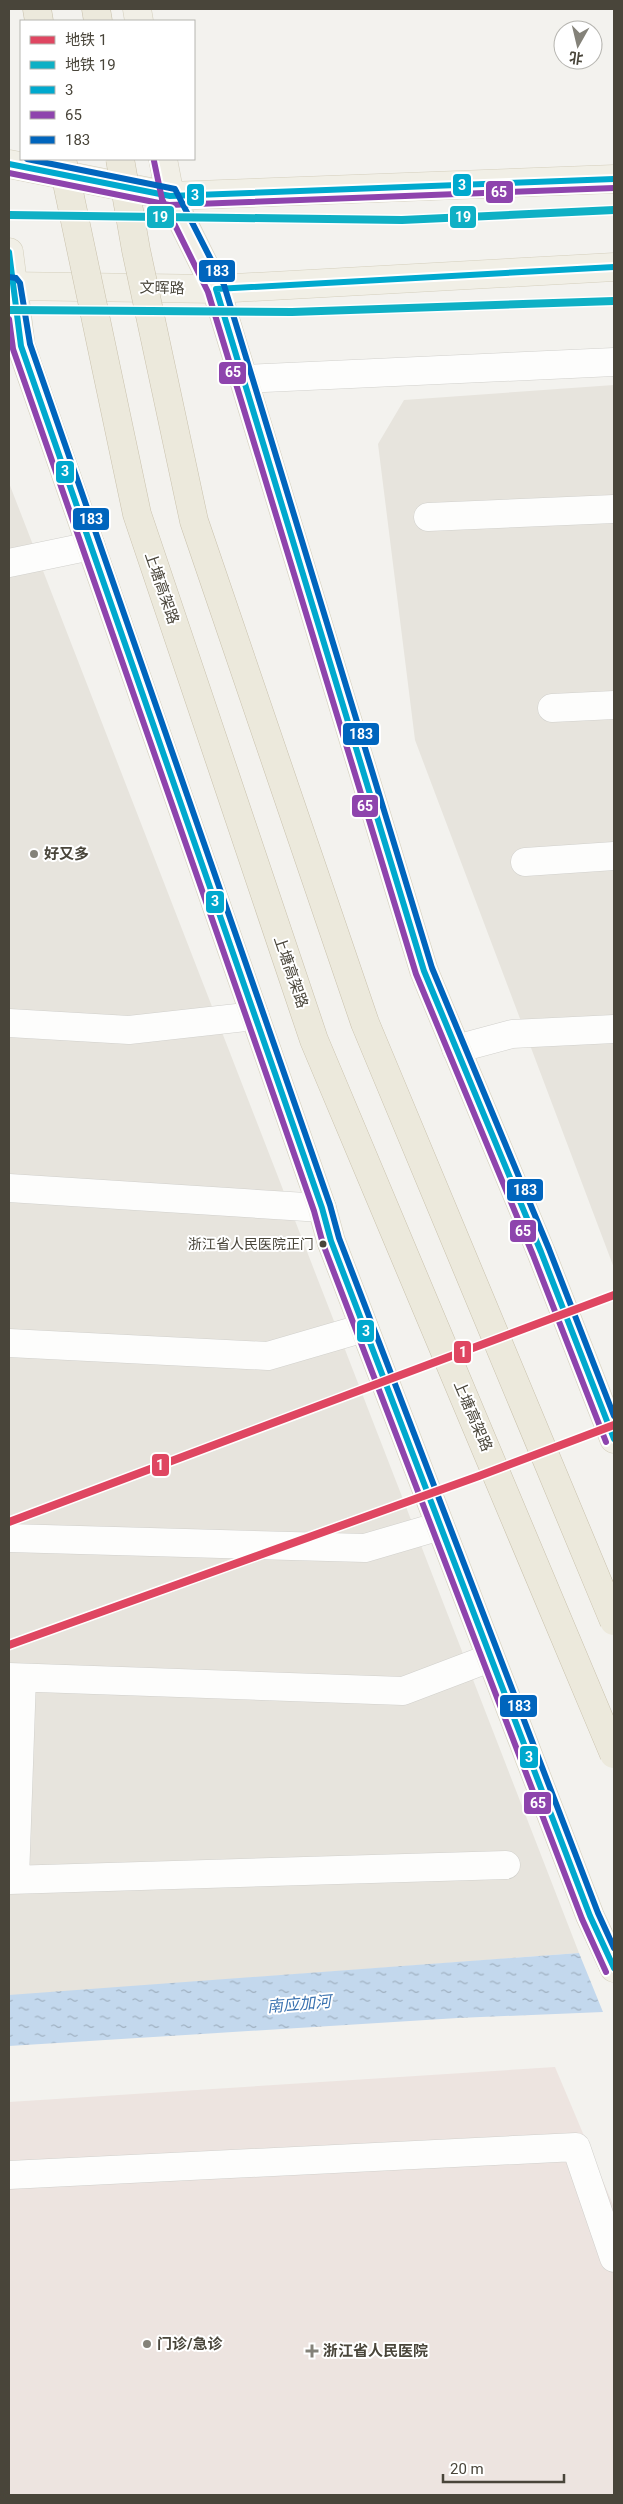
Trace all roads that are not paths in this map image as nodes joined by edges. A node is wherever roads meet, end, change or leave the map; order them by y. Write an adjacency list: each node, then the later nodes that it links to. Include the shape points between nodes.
1 (62, 160): 35 (highway, 上塘高架路, bridge, via 137,514 314,1040)
2 (120, 160): 32 (highway, bridge, via 136,250 197,530 365,1023)
3 (163, 160): 6 (main road)
4 (9, 164): 6 (main road)
5 (614, 179): 6 (main road)
6 (170, 196): 10 (main road)
7 (9, 252): 9 (main road)
8 (614, 267): 10 (main road, 文晖路)
9 (10, 286): 10 (main road, 文晖路); 15 (main road, via 21,346)
10 (216, 290): 12 (main road)
11 (614, 362): 12 (lane)
12 (244, 379): 24 (main road, via 424,971)
13 (614, 509): 14 (lane)
14 (428, 517)
15 (91, 546): 16 (lane); 21 (main road)
16 (9, 563)
17 (614, 705): 18 (lane)
18 (552, 708)
19 (614, 856): 20 (lane)
20 (525, 862)
21 (255, 1016): 22 (lane, via 129,1030); 26 (main road)
22 (9, 1023)
23 (614, 1029): 24 (lane, via 512,1034)
24 (456, 1049): 29 (main road, via 541,1252)
25 (9, 1188): 26 (lane)
26 (322, 1208): 27 (main road, via 330,1241)
27 (364, 1328): 28 (lane, via 268,1356); 30 (main road)
28 (9, 1343)
29 (614, 1439)
30 (440, 1526): 31 (lane, via 365,1548); 33 (main road)
31 (9, 1538)
32 (614, 1621)
33 (490, 1658): 34 (lane, via 403,1691); 38 (main road, via 590,1916)
34 (15, 1678): 37 (lane)
35 (614, 1754)
36 (506, 1865): 37 (lane)
37 (12, 1880)
38 (614, 1968)
39 (9, 2175): 40 (lane, via 576,2148)
40 (614, 2258)

